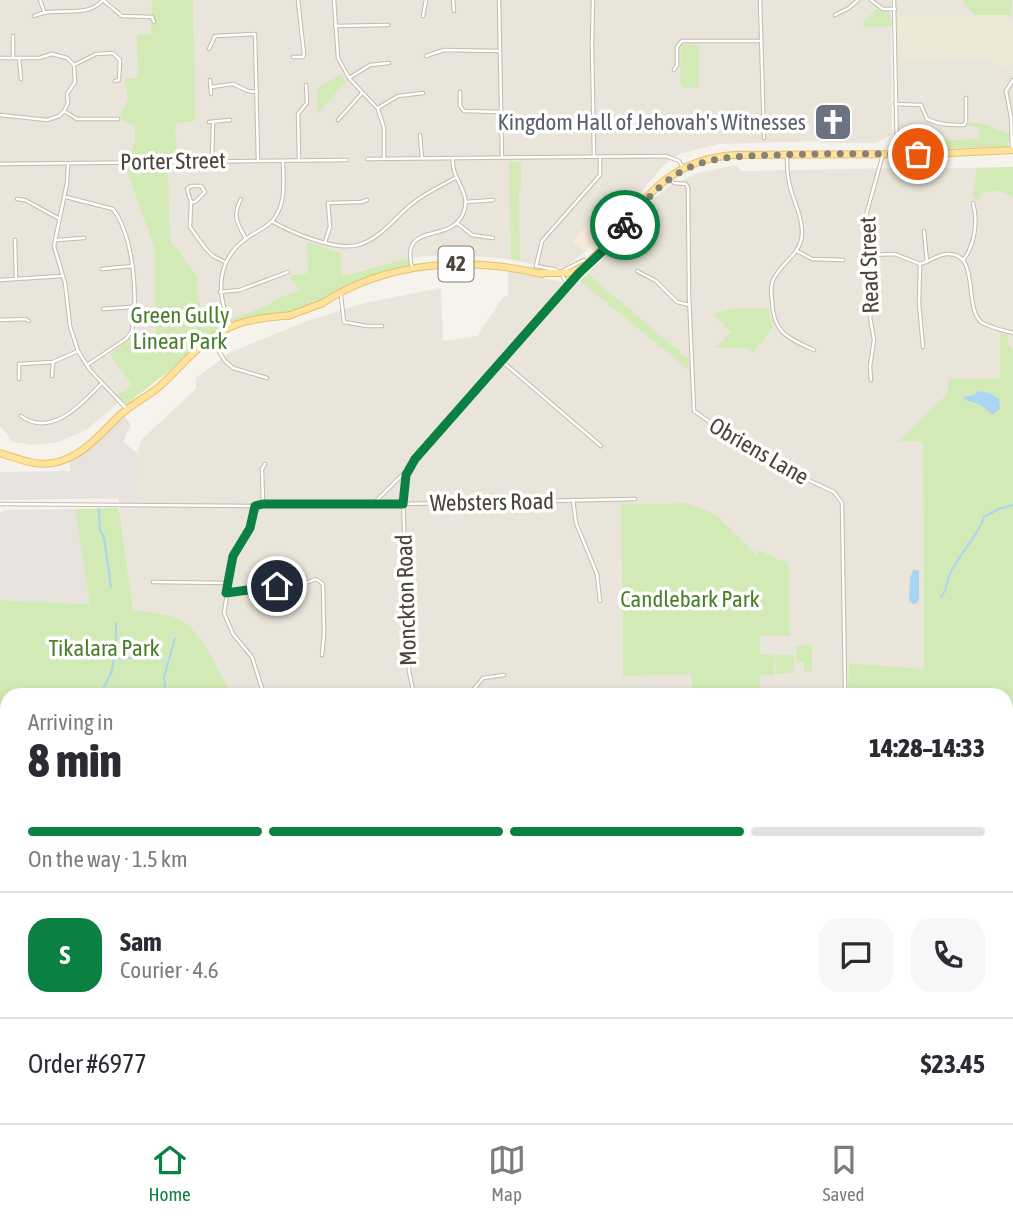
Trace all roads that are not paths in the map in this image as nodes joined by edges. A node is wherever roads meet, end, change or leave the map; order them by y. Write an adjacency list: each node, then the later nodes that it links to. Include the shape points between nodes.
1 (40, 0): 14 (street)
2 (103, 0): 14 (street, via 91,10); 19 (street, via 121,16 152,17)
3 (298, 0): 27 (street, via 304,54)
4 (334, 0): 21 (street)
5 (426, 0): 18 (street)
6 (453, 0): 15 (street)
7 (499, 0): 25 (street)
8 (593, 0): 64 (street)
9 (760, 0): 23 (street)
10 (858, 0): 16 (street)
11 (871, 0): 13 (street, via 883,9)
12 (894, 0): 13 (street)
13 (895, 9): 48 (street)
14 (44, 11): 17 (street)
15 (454, 11)
16 (835, 15)
17 (34, 16)
18 (423, 16)
19 (154, 22)
20 (388, 24): 21 (street)
21 (335, 26): 34 (street, via 338,58)
22 (13, 36): 29 (street)
23 (761, 41): 33 (street, via 682,41); 59 (street)
24 (209, 49): 41 (street, via 215,36 255,34)
25 (499, 51): 26 (street, via 444,50); 52 (street)
26 (426, 56)
27 (293, 57)
28 (0, 58): 29 (street)
29 (13, 58): 30 (street)
30 (19, 58): 32 (street, via 59,54); 35 (street)
31 (389, 63): 34 (street, via 370,65)
32 (74, 65): 36 (street, via 113,52 120,60 119,80); 51 (street, via 75,82)
33 (674, 70)
34 (349, 78): 43 (street)
35 (21, 79)
36 (115, 80)
37 (211, 80): 40 (street)
38 (1013, 80): 54 (street, via 1006,91)
39 (306, 85): 73 (street, via 307,103 298,114)
40 (211, 87): 41 (street, via 233,84); 45 (street)
41 (257, 92): 71 (street)
42 (460, 92): 52 (street, via 464,111)
43 (362, 93): 50 (street); 57 (street)
44 (423, 93): 50 (street, via 397,96)
45 (211, 94)
46 (966, 98): 49 (street, via 964,125 933,122)
47 (925, 100): 49 (street)
48 (895, 104): 49 (street); 62 (street)
49 (921, 105)
50 (378, 109): 70 (street, via 384,128)
51 (64, 111): 53 (street, via 47,120); 55 (street, via 77,119)
52 (500, 112): 68 (street)
53 (0, 115)
54 (1012, 117): 60 (street)
55 (118, 119)
56 (230, 120): 75 (street, via 211,122)
57 (338, 120)
58 (420, 135): 66 (street)
59 (764, 138)
60 (1012, 150): 62 (main road)
61 (883, 153): 62 (main road); 63 (main road); 100 (street, Read Street, via 866,211)
62 (897, 153)
63 (787, 155): 78 (main road, via 711,158); 99 (street, via 801,224)
64 (594, 157): 65 (street); 68 (street)
65 (600, 157): 78 (street, via 666,156 675,158); 101 (street, via 600,175 542,241 536,266 563,270)
66 (422, 158): 67 (street); 70 (street)
67 (453, 158): 68 (street); 79 (street)
68 (501, 158)
69 (367, 159): 70 (street)
70 (384, 159)
71 (258, 160): 72 (street, Porter Street); 75 (street, Porter Street)
72 (283, 160): 73 (street, Porter Street); 90 (street, via 282,202)
73 (299, 160): 74 (street, Porter Street)
74 (346, 160)
75 (212, 161): 77 (street, Porter Street)
76 (0, 164): 77 (street, Porter Street)
77 (68, 165): 81 (street)
78 (683, 169): 80 (main road)
79 (455, 177): 87 (street); 98 (street, via 413,202 369,241 350,247)
80 (669, 178): 112 (main road); 121 (street, Obriens Lane, via 688,188)
81 (65, 197): 89 (street); 107 (street, via 113,209 128,242)
82 (17, 199): 89 (street)
83 (241, 199): 95 (street, via 235,217)
84 (368, 200): 98 (street, via 328,203 330,226)
85 (492, 200): 87 (street)
86 (191, 202): 86 (street, via 187,189 201,186 203,195); 104 (street, via 190,227 213,256)
87 (466, 202): 91 (street)
88 (973, 203): 103 (street, via 977,223)
89 (60, 218): 97 (street)
90 (273, 222): 95 (street); 98 (street)
91 (457, 223): 94 (street, via 472,235); 108 (street, via 411,244)
92 (924, 231): 105 (street)
93 (84, 238): 97 (street)
94 (493, 238)
95 (246, 239): 104 (street)
96 (15, 240): 116 (street)
97 (54, 240): 114 (street)
98 (325, 242)
99 (797, 251): 102 (street, via 812,259); 131 (street, via 776,274 771,290 774,320 789,338)
100 (867, 256): 106 (street, via 895,254); 139 (street, Read Street, via 875,294 870,317 874,340)
101 (584, 260)
102 (843, 260)
103 (963, 261): 105 (street, via 946,254); 128 (street, via 976,316 991,327)
104 (225, 262): 119 (street)
105 (927, 263): 106 (street)
106 (920, 264): 130 (street)
107 (132, 266): 109 (street); 122 (street)
108 (412, 268): 113 (main road, 42, via 480,263); 120 (main road, 42)
109 (102, 269)
110 (637, 271): 121 (street, via 656,281 677,302)
111 (288, 272): 119 (street, via 240,290)
112 (579, 272): 113 (main road, 42); 115 (main road, 42); 118 (street)
113 (541, 273): 115 (main road, 42)
114 (62, 276): 116 (street); 132 (street)
115 (563, 277): 118 (street)
116 (16, 279): 117 (street)
117 (0, 280)
118 (569, 286): 133 (street)
119 (220, 292): 127 (street)
120 (340, 294): 126 (street, via 344,323); 127 (main road, 42, via 291,315)
121 (690, 305): 164 (street, Obriens Lane, via 692,407 696,414 765,460 832,491 841,500)
122 (132, 307): 123 (street); 135 (street, via 129,335)
123 (103, 309)
124 (0, 320): 125 (street)
125 (29, 321)
126 (382, 326)
127 (232, 328): 129 (main road, 42)
128 (1013, 332)
129 (212, 340): 137 (street, via 233,368); 141 (main road, 42)
130 (923, 347)
131 (814, 350)
132 (78, 351): 134 (street); 135 (street)
133 (502, 361): 144 (street); 148 (street)
134 (53, 362): 136 (street); 138 (street, via 19,364)
135 (88, 365): 140 (street)
136 (52, 376)
137 (267, 378)
138 (19, 379)
139 (871, 380)
140 (101, 384): 141 (street); 142 (street, via 61,418 37,422)
141 (125, 408): 146 (main road, 42, via 72,457 34,463)
142 (21, 416)
143 (0, 446): 146 (main road)
144 (601, 446)
145 (0, 455): 146 (main road, 42)
146 (10, 456)
147 (265, 464): 152 (street)
148 (407, 471): 149 (street); 156 (street, Monckton Road)
149 (380, 499): 154 (street); 155 (street)
150 (635, 499): 151 (street, Websters Road)
151 (573, 500): 156 (street, Websters Road); 161 (street, via 576,523 596,570)
152 (264, 503): 154 (street, Websters Road); 157 (street, Websters Road)
153 (0, 504): 157 (street, Websters Road)
154 (373, 504): 155 (street, Websters Road)
155 (383, 504): 156 (street, Websters Road)
156 (403, 504): 166 (street, Monckton Road)
157 (254, 506): 159 (street, via 250,528 233,556)
158 (153, 582): 159 (street)
159 (229, 583): 160 (street)
160 (226, 593): 162 (street, via 298,586 316,579 323,584); 165 (street, via 227,623 252,657)
161 (600, 601)
162 (322, 655)
163 (504, 675): 167 (street, via 483,678)
164 (845, 687)
165 (262, 688)
166 (412, 688)
167 (475, 688)

